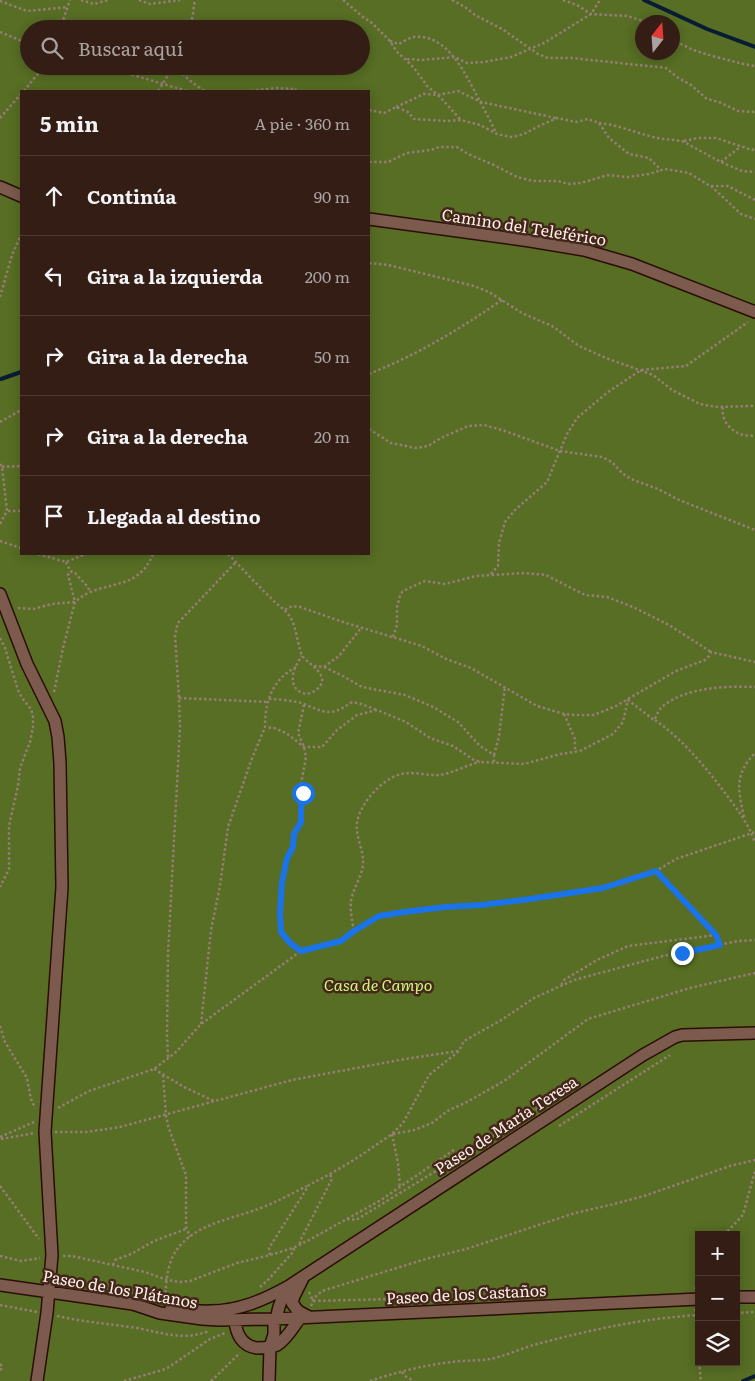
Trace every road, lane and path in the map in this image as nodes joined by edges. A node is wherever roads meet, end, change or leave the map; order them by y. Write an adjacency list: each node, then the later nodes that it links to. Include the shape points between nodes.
1 (70, 0): 12 (path)
2 (81, 0): 3 (path, via 94,4)
3 (108, 0)
4 (139, 0): 5 (path, via 150,4)
5 (180, 0)
6 (195, 0): 16 (path)
7 (342, 0): 17 (path)
8 (452, 0): 23 (path)
9 (563, 0): 13 (path)
10 (600, 0): 13 (path)
11 (0, 1): 12 (path, via 26,11)
12 (67, 7): 15 (path)
13 (591, 14): 14 (path); 23 (path)
14 (635, 18)
15 (63, 20)
16 (191, 20)
17 (368, 20)
18 (370, 22): 21 (path)
19 (0, 32): 20 (path)
20 (20, 40)
21 (389, 40): 24 (path, via 399,44 412,37 430,39); 25 (path)
22 (680, 44): 26 (path, via 700,53)
23 (531, 50): 24 (path, via 484,62 467,63); 43 (path, via 548,58 666,68 707,99 738,111)
24 (454, 57): 25 (path); 40 (path)
25 (405, 58): 38 (path, via 426,86)
26 (755, 66)
27 (38, 75): 32 (path)
28 (134, 75): 31 (path)
29 (169, 75): 31 (path)
30 (184, 75): 35 (path)
31 (163, 84): 33 (path); 34 (path)
32 (25, 90)
33 (159, 90)
34 (184, 90)
35 (198, 90)
36 (259, 90): 37 (path)
37 (291, 90)
38 (438, 94): 40 (path, via 458,91); 41 (path, via 424,94); 46 (path)
39 (20, 95): 44 (path)
40 (481, 102): 45 (path); 48 (path)
41 (396, 107): 42 (path, via 384,113); 46 (path, via 414,119)
42 (370, 110)
43 (755, 112)
44 (0, 118)
45 (557, 118): 47 (path, via 576,122 588,119); 48 (path, via 518,136)
46 (461, 120): 48 (path)
47 (599, 123): 49 (path, via 656,138); 54 (path, via 609,138 630,154 649,158 661,170)
48 (497, 134)
49 (682, 141): 50 (path, via 716,138); 53 (path)
50 (740, 147): 51 (path); 53 (path)
51 (755, 149)
52 (370, 162): 54 (path, via 388,162 406,153 439,147 457,147 517,177 568,184 581,184 608,175 628,177)
53 (721, 162): 55 (path, via 742,171)
54 (665, 169): 56 (path, via 689,173)
55 (755, 172)
56 (710, 186): 59 (path, via 728,186); 61 (path, via 741,214)
57 (0, 187): 58 (street)
58 (20, 196)
59 (755, 200)
60 (370, 219): 66 (street, Camino del Teleférico, via 584,250 632,264)
61 (755, 219)
62 (20, 238): 64 (path)
63 (370, 263): 65 (path, via 474,286)
64 (0, 297)
65 (502, 300): 68 (path, via 552,326 579,346); 69 (path, via 429,347)
66 (755, 312)
67 (742, 318): 68 (path, via 750,321 686,366)
68 (641, 370): 70 (path, via 700,404); 76 (path, via 578,418)
69 (370, 374)
70 (723, 407): 71 (path); 75 (path, via 728,426 738,433)
71 (755, 407)
72 (20, 411): 73 (path)
73 (0, 422)
74 (370, 430): 76 (path, via 391,443 416,448 428,446 468,426 484,426)
75 (755, 435)
76 (560, 451): 82 (path, via 602,457 630,478); 92 (path, via 547,482 505,522 499,543 498,566)
77 (1, 466): 78 (path); 79 (path)
78 (20, 466)
79 (7, 511): 80 (path); 81 (path)
80 (20, 511)
81 (0, 524)
82 (755, 530)
83 (0, 541): 84 (path)
84 (20, 548)
85 (42, 555): 89 (path)
86 (84, 555): 89 (path)
87 (153, 555): 93 (path, via 147,567 131,580)
88 (229, 555): 90 (path)
89 (66, 562): 91 (path)
90 (236, 562): 97 (path); 109 (path, via 178,623 175,635)
91 (70, 571): 93 (path); 95 (path, via 68,575)
92 (491, 574): 100 (path, via 445,584 425,581 402,592); 101 (path, via 546,575 585,595 607,597 633,607)
93 (90, 592): 95 (path)
94 (0, 594): 96 (street)
95 (75, 602): 96 (path, via 33,609); 112 (path, via 52,699)
96 (5, 609): 112 (street)
97 (285, 610): 98 (path, via 300,607); 102 (path, via 294,626)
98 (361, 628): 100 (path); 105 (path, via 339,656)
99 (0, 638): 128 (path, via 18,690 34,716 9,826 9,869)
100 (393, 638): 107 (path, via 422,646)
101 (710, 652): 103 (path); 110 (path, via 705,660 676,671)
102 (302, 656): 104 (path); 106 (path)
103 (755, 662)
104 (314, 666): 105 (path); 106 (path, via 321,679 318,688 310,693 301,693 294,686 292,677)
105 (324, 667): 121 (path, via 362,687 406,695 433,706 458,722)
106 (296, 668): 111 (path, via 274,685)
107 (505, 687): 115 (path, via 537,706); 121 (path)
108 (755, 687): 116 (path, via 732,686 686,693 661,707)
109 (180, 698): 111 (path); 141 (path, via 168,946)
110 (628, 700): 115 (path, via 594,715); 116 (path); 119 (path, via 622,722 613,734)
111 (269, 701): 113 (path); 117 (path)
112 (47, 703): 145 (street, via 58,737 62,887)
113 (304, 705): 114 (path, via 330,713 352,702); 118 (path, via 298,733)
114 (377, 710): 118 (path, via 356,715 322,748); 122 (path)
115 (564, 714): 119 (path, via 575,739)
116 (654, 720): 124 (path, via 672,732 692,753)
117 (265, 727): 118 (path, via 286,733); 136 (path, via 228,826 211,930)
118 (304, 747): 133 (path, via 301,822 287,858 280,913 281,932)
119 (576, 752): 123 (path, via 524,764)
120 (755, 752): 124 (path, via 738,784)
121 (494, 756): 123 (path)
122 (481, 762): 123 (path); 129 (path, via 437,775 402,774 380,786 365,802 357,822 363,869 351,900)
123 (494, 763)
124 (744, 819): 125 (path)
125 (753, 832): 126 (path); 127 (path, via 676,859)
126 (755, 843)
127 (656, 871): 129 (path, via 603,888 379,916); 130 (path)
128 (0, 887)
129 (354, 931): 133 (path, via 341,941)
130 (716, 935): 132 (path); 135 (path, via 622,948 586,966 564,980)
131 (755, 940): 132 (path)
132 (720, 945): 135 (path, via 619,967)
133 (301, 951): 136 (path)
134 (755, 973): 149 (path, via 690,988 588,1019 504,1081 449,1110 432,1123)
135 (562, 985): 139 (path, via 534,998 464,1041)
136 (201, 1024): 141 (path)
137 (0, 1026): 145 (path, via 5,1042 27,1078 31,1100)
138 (755, 1033): 168 (street, Paseo de María Teresa, via 675,1037 635,1060)
139 (459, 1051): 144 (path, via 292,1080); 149 (path, via 429,1075 403,1122)
140 (670, 1055): 147 (path)
141 (168, 1057): 142 (path)
142 (154, 1069): 143 (path); 145 (path, via 89,1091)
143 (163, 1075): 144 (path); 146 (path)
144 (214, 1101): 146 (path)
145 (42, 1116): 148 (street); 150 (path)
146 (166, 1116): 148 (path, via 94,1131); 158 (path, via 186,1175)
147 (553, 1129)
148 (45, 1132): 150 (path); 163 (street)
149 (392, 1134): 154 (path); 157 (path)
150 (0, 1138)
151 (455, 1149): 157 (path)
152 (755, 1160): 175 (path, via 644,1196 575,1212 466,1249 342,1284 322,1291)
153 (755, 1171): 159 (path, via 742,1216)
154 (330, 1174): 155 (path); 161 (path, via 332,1180)
155 (308, 1185): 160 (path, via 260,1209 201,1229); 164 (path, via 269,1248)
156 (0, 1186): 163 (path)
157 (400, 1187): 161 (path)
158 (186, 1229): 160 (path); 166 (path, via 115,1260)
159 (728, 1231)
160 (190, 1237): 167 (path, via 172,1257)
161 (300, 1244): 162 (path)
162 (294, 1248): 164 (path); 176 (path, via 258,1290)
163 (52, 1255): 165 (path, via 21,1261); 166 (path); 171 (street)
164 (270, 1255): 167 (path, via 237,1262 190,1281)
165 (0, 1256)
166 (113, 1265): 167 (path)
167 (167, 1280): 179 (path)
168 (306, 1282): 170 (street, Paseo de María Teresa); 175 (path); 184 (street, via 292,1303)
169 (0, 1285): 171 (street, Paseo de los Plátanos)
170 (289, 1286): 176 (street, Paseo de María Teresa); 186 (street)
171 (49, 1292): 177 (street, Paseo de los Plátanos); 181 (street)
172 (740, 1297): 173 (street)
173 (755, 1297)
174 (695, 1299): 184 (street, Paseo de los Castaños)
175 (313, 1301): 184 (path)
176 (254, 1302): 185 (street, Paseo de María Teresa)
177 (133, 1304): 179 (street); 187 (street, Paseo de los Plátanos, via 160,1313)
178 (0, 1305): 181 (path)
179 (164, 1308): 185 (street, via 209,1312)
180 (755, 1312): 182 (path)
181 (47, 1313): 187 (path, via 183,1337 211,1330 219,1325); 194 (street)
182 (740, 1313)
183 (695, 1315): 192 (path, via 639,1321 535,1344 491,1359 452,1362)
184 (307, 1317): 186 (street, Paseo de los Castaños); 189 (street, via 283,1340)
185 (235, 1319): 186 (street, Paseo de los Castaños); 187 (street, Paseo de los Plátanos); 188 (street, via 239,1338); 195 (path, via 166,1369)
186 (276, 1319): 189 (street)
187 (220, 1320)
188 (248, 1345): 189 (street); 196 (path)
189 (270, 1347): 197 (street)
190 (0, 1364): 193 (path)
191 (700, 1366): 200 (path)
192 (402, 1372): 198 (path); 199 (path)
193 (0, 1373)
194 (37, 1380)
195 (124, 1381)
196 (211, 1381)
197 (269, 1381)
198 (370, 1381)
199 (414, 1381)
200 (700, 1381)

